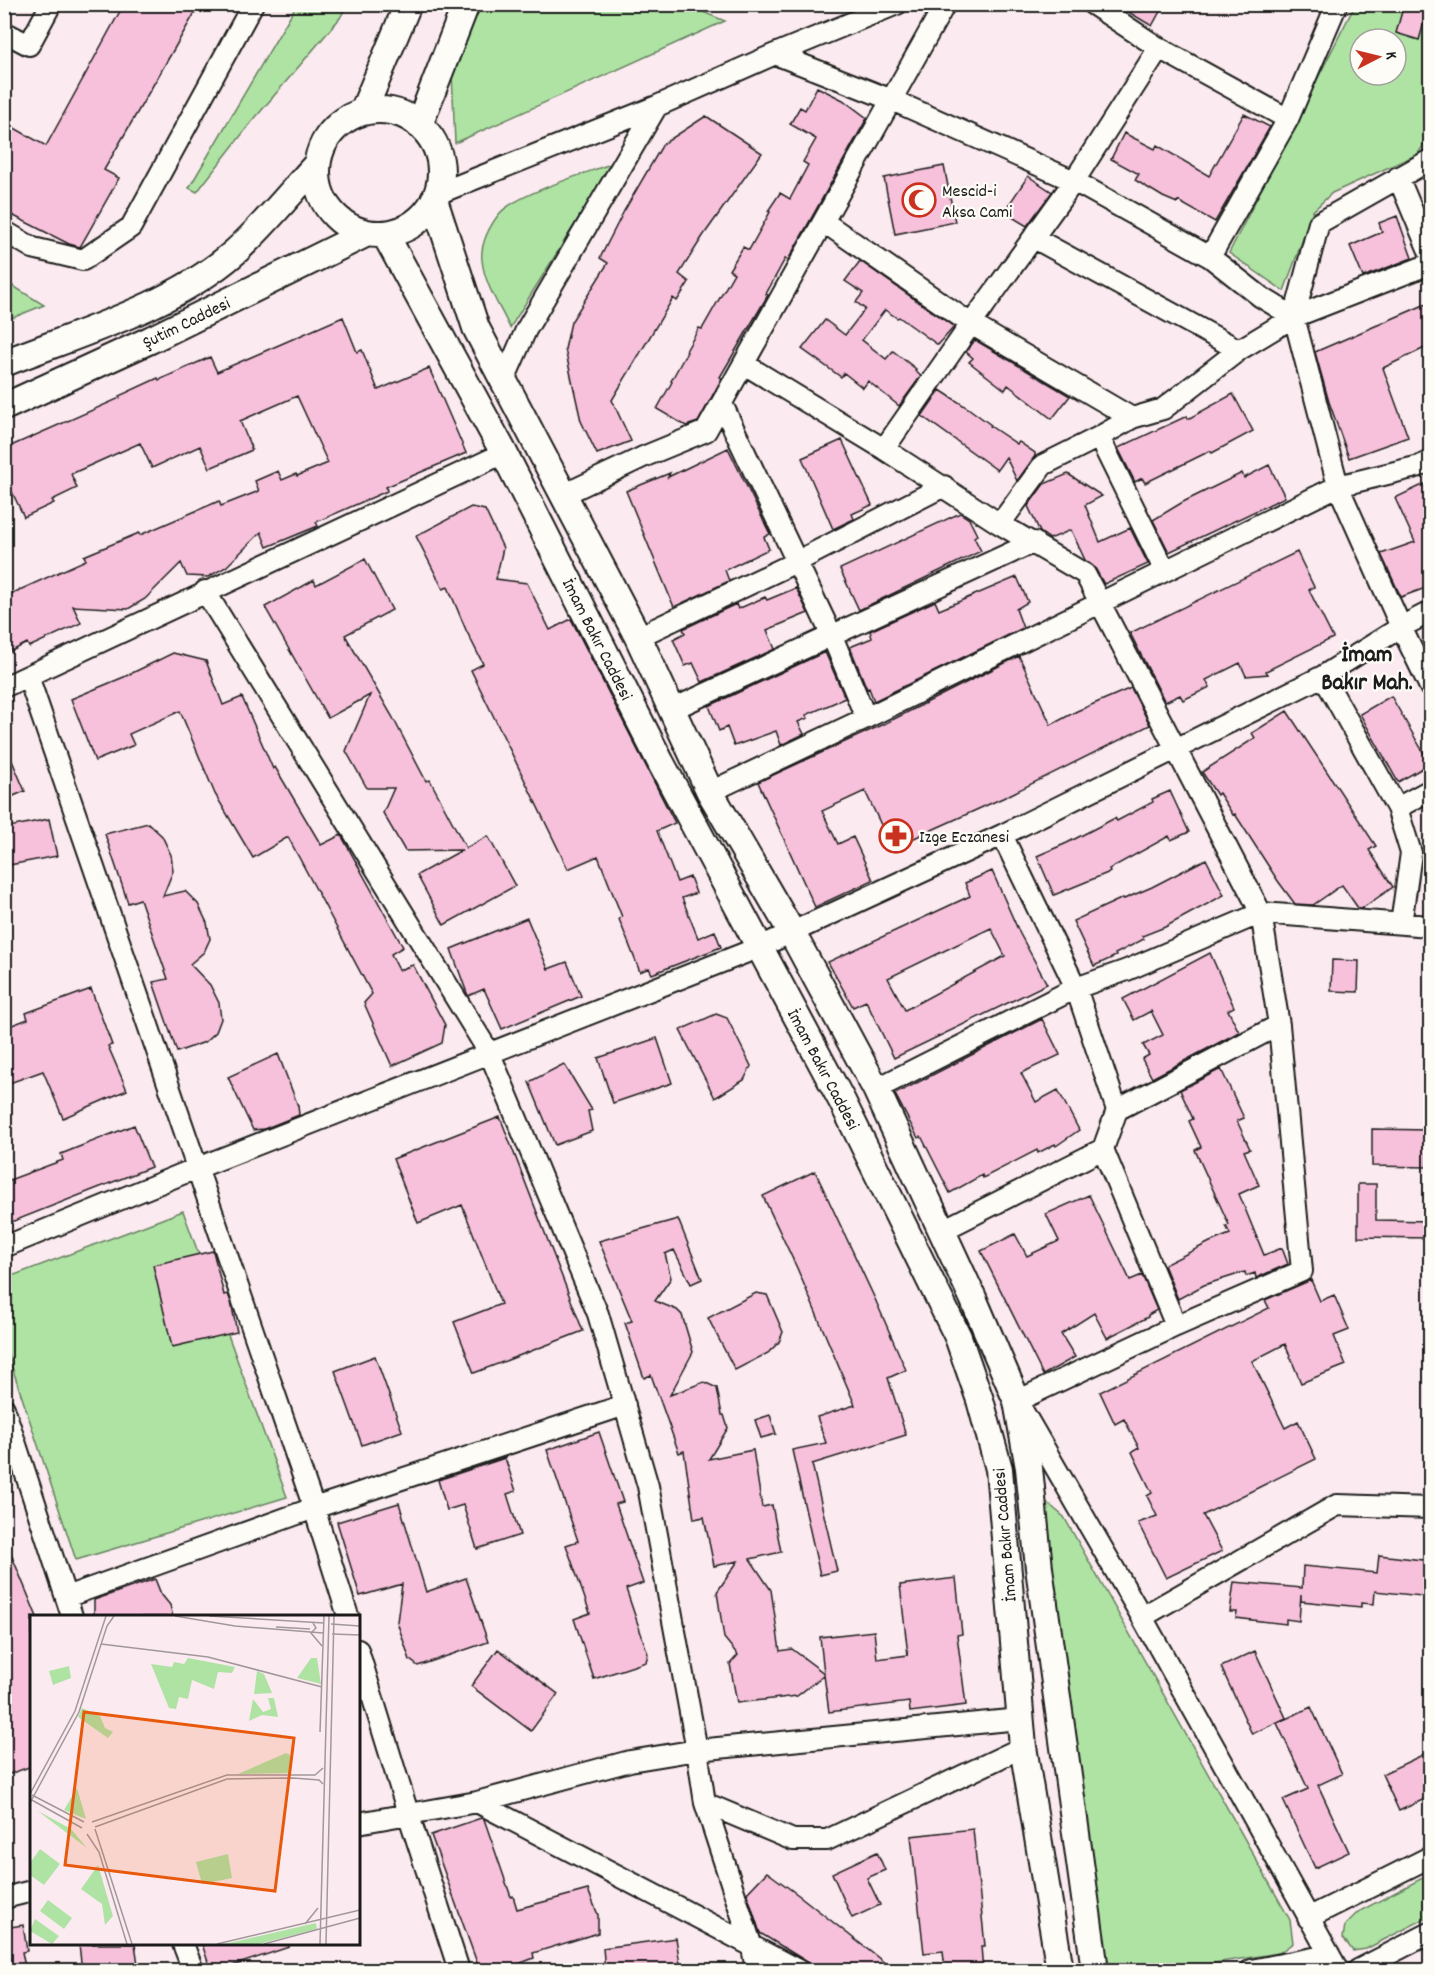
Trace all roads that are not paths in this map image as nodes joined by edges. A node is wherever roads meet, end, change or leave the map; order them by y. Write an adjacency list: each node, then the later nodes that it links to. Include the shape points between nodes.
1 (51, 4): 9 (street, via 29,45)
2 (253, 4): 23 (street, via 131,227 83,260 33,248)
3 (408, 4): 14 (main road)
4 (466, 4): 16 (main road)
5 (897, 4): 11 (street)
6 (945, 4): 12 (street)
7 (1092, 4): 10 (street)
8 (1338, 4): 15 (street)
9 (4, 32)
10 (1159, 48): 15 (street); 20 (street)
11 (775, 54): 12 (street); 13 (street)
12 (892, 100): 20 (street); 22 (street)
13 (657, 106): 21 (street); 34 (street, via 526,330)
14 (363, 112): 16 (main road, via 383,110); 18 (main road, via 332,131)
15 (1288, 119): 27 (street)
16 (419, 125): 21 (main road, via 432,139 439,157)
17 (1431, 160): 19 (street)
18 (317, 164): 24 (main road, via 324,201 335,216 349,227); 32 (main road, Şutim Caddesi, via 235,252 196,281 165,300)
19 (1398, 177): 26 (street); 29 (street, via 1320,223)
20 (1074, 181): 25 (street); 27 (street)
21 (435, 197): 24 (main road, via 414,223 400,230); 34 (main road, via 476,328)
22 (824, 222): 30 (street); 33 (street)
23 (4, 231)
24 (376, 233): 36 (main road, Şutim Caddesi); 40 (main road, İmam Bakır Caddesi)
25 (1034, 238): 30 (street); 31 (street)
26 (1431, 253)
27 (1210, 257): 29 (street)
28 (1431, 264): 29 (street)
29 (1294, 317): 31 (street); 43 (street)
30 (971, 324): 37 (street); 39 (street)
31 (1239, 350): 37 (street, via 1163,409)
32 (4, 363)
33 (744, 364): 35 (street); 39 (street)
34 (504, 380): 44 (main road)
35 (722, 404): 44 (street, via 706,431); 47 (street)
36 (4, 407)
37 (1132, 418): 38 (street)
38 (1099, 437): 45 (street, via 1043,465); 48 (street)
39 (884, 449): 42 (street)
40 (504, 453): 49 (street); 70 (main road, İmam Bakır Caddesi)
41 (1431, 461): 43 (street)
42 (944, 486): 45 (street); 47 (street)
43 (1338, 486): 48 (street); 52 (street)
44 (565, 494): 54 (main road)
45 (1000, 524): 46 (street)
46 (1034, 542): 50 (street, via 1085,574); 53 (street)
47 (796, 562): 53 (street); 54 (street)
48 (1165, 571): 50 (street)
49 (205, 591): 55 (street); 73 (street)
50 (1101, 603): 60 (street); 61 (street)
51 (1431, 612): 52 (street)
52 (1401, 627): 56 (street); 58 (street)
53 (832, 636): 59 (street); 60 (street)
54 (638, 637): 59 (main road)
55 (28, 676): 57 (street); 77 (street)
56 (1323, 676): 61 (street); 64 (street)
57 (4, 687)
58 (1431, 687)
59 (673, 709): 63 (main road)
60 (866, 718): 63 (street)
61 (1176, 748): 65 (street); 66 (street)
62 (1431, 790): 64 (street)
63 (710, 792): 69 (main road)
64 (1397, 808): 67 (street, via 1411,853)
65 (1002, 835): 69 (street); 71 (street)
66 (1261, 913): 67 (street); 71 (street); 72 (street)
67 (1401, 924): 68 (street)
68 (1431, 926)
69 (791, 931): 70 (street); 74 (main road)
70 (760, 947): 73 (street); 91 (main road, İmam Bakır Caddesi, via 842,1101 958,1337 980,1400 999,1469)
71 (1076, 988): 74 (street); 75 (street)
72 (1279, 1025): 75 (street); 80 (street, via 1302,1271)
73 (490, 1054): 77 (street); 82 (street, via 598,1314)
74 (876, 1089): 78 (main road)
75 (1117, 1110): 76 (street)
76 (1103, 1149): 78 (street); 80 (street)
77 (198, 1168): 79 (street); 84 (street)
78 (941, 1231): 81 (main road)
79 (4, 1247)
80 (1176, 1326): 81 (street)
81 (1017, 1401): 89 (street); 111 (main road)
82 (625, 1405): 84 (street); 93 (street, via 648,1486)
83 (4, 1408): 86 (street)
84 (314, 1508): 86 (street); 88 (street)
85 (1431, 1508): 89 (street, via 1336,1505)
86 (66, 1597): 87 (street)
87 (71, 1615)
88 (347, 1615)
89 (1142, 1617): 101 (street)
90 (360, 1657): 96 (street)
91 (1020, 1719): 92 (main road, İmam Bakır Caddesi); 93 (street)
92 (1023, 1747): 95 (street, via 827,1840 793,1840); 110 (main road, İmam Bakır Caddesi)
93 (697, 1750): 94 (street, via 630,1761); 95 (street)
94 (477, 1802): 96 (street); 104 (street)
95 (705, 1803): 104 (street)
96 (408, 1814): 97 (street); 107 (street)
97 (360, 1823)
98 (1431, 1857): 101 (street)
99 (30, 1892): 100 (street)
100 (4, 1898)
101 (1308, 1918): 105 (street)
102 (1431, 1933): 113 (street)
103 (183, 1945): 106 (street)
104 (752, 1947): 108 (street); 109 (street)
105 (1334, 1963): 112 (street)
106 (193, 1971)
107 (459, 1971)
108 (756, 1971)
109 (798, 1971)
110 (1060, 1971)
111 (1095, 1971)
112 (1251, 1971)
113 (1358, 1971)

